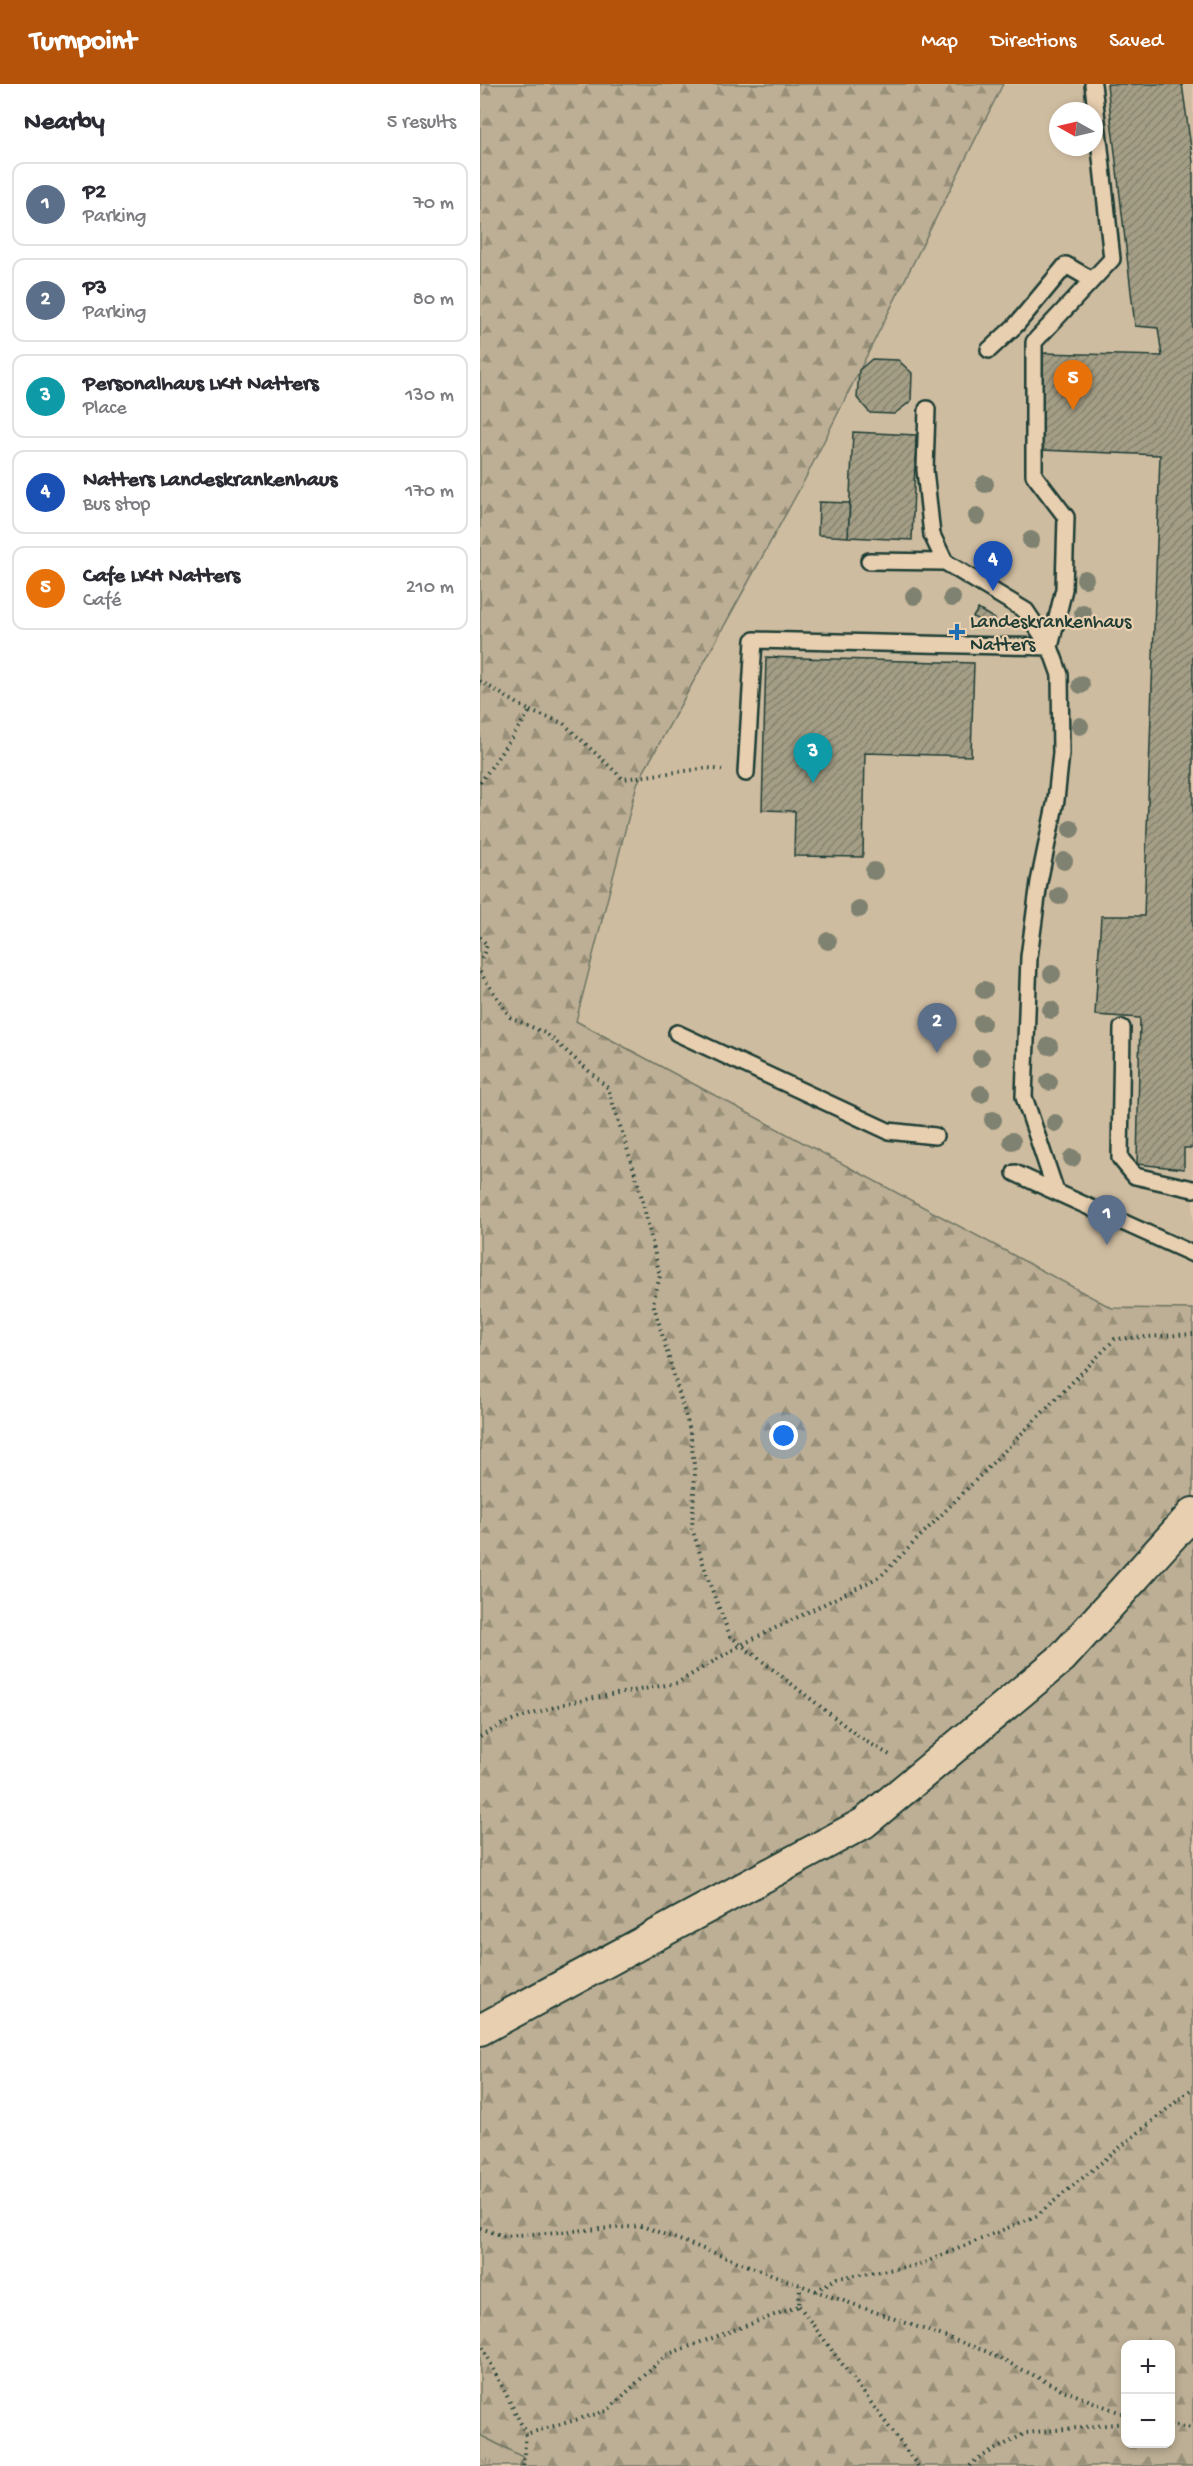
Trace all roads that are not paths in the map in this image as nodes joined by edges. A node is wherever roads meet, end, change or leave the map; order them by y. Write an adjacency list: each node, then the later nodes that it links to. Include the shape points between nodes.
1 (1093, 84): 2 (lane, via 1112,259)
2 (1092, 280): 3 (lane, via 1066,265 1016,325); 7 (lane, via 1034,342 1034,475 1066,517 1064,589)
3 (989, 350)
4 (927, 410): 6 (lane, via 925,470 932,535)
5 (869, 561): 6 (lane)
6 (945, 562): 7 (lane, via 1026,611)
7 (1050, 647): 8 (lane, via 754,640); 14 (lane, via 1060,675 1061,753 1029,957 1024,1097)
8 (746, 773)
9 (1122, 1028): 13 (lane, via 1120,1158 1135,1176)
10 (677, 1033): 11 (lane, via 888,1131)
11 (935, 1136)
12 (1015, 1173): 14 (lane)
13 (1193, 1189)
14 (1056, 1192): 15 (lane)
15 (1193, 1254)
16 (1193, 1513): 17 (street, via 1062,1658 864,1823)
17 (480, 2030)

